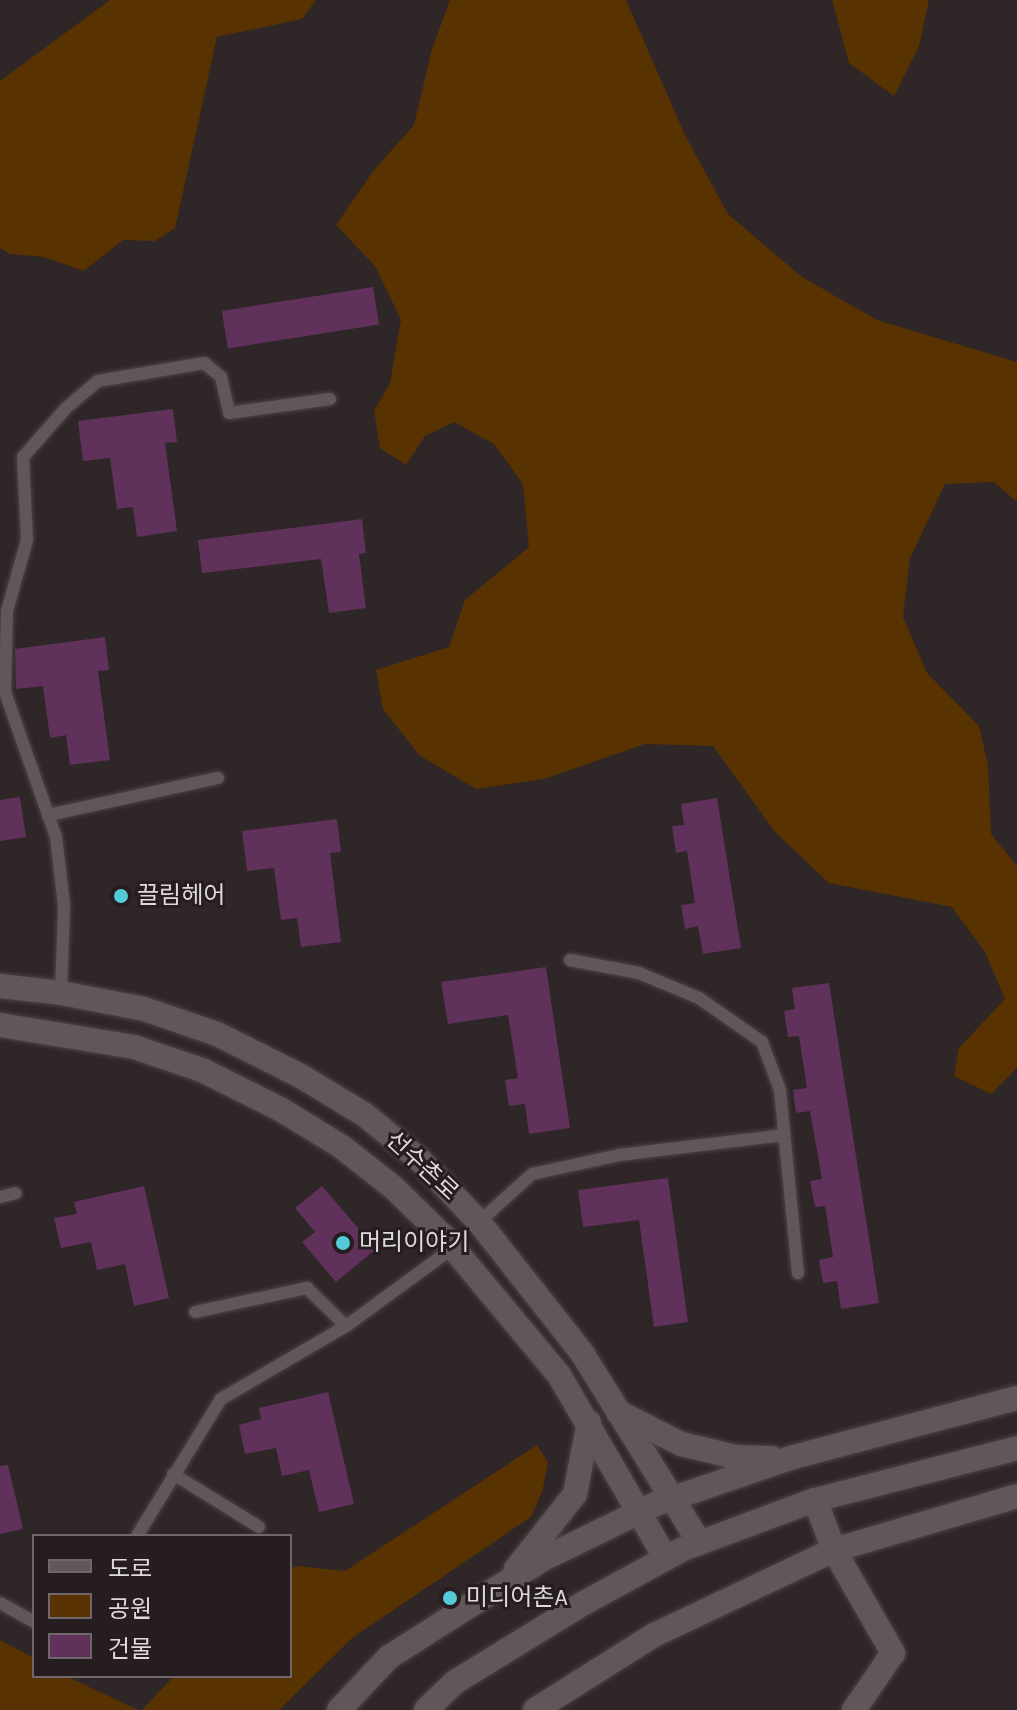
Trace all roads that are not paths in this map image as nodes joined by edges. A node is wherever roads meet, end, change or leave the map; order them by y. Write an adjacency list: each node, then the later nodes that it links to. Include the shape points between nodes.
1 (330, 399): 2 (lane, via 229,413 221,377 204,363 98,381 66,408 23,457 27,540 7,611)
2 (2, 682): 4 (lane)
3 (218, 778): 4 (lane)
4 (48, 815): 7 (lane, via 56,837 64,905)
5 (570, 960): 10 (lane, via 639,973 699,998 762,1042 780,1090)
6 (0, 986): 7 (street, 선수촌로)
7 (61, 993): 9 (street); 13 (street, 선수촌로, via 144,1009 217,1034 299,1075 365,1115 409,1150)
8 (0, 1025): 9 (street, 선수촌로)
9 (55, 1031): 14 (street, 선수촌로, via 134,1047 188,1065 280,1109 342,1147 394,1188)
10 (784, 1135): 13 (lane, via 619,1155 532,1174); 15 (lane)
11 (16, 1193): 12 (lane)
12 (0, 1197)
13 (479, 1222): 14 (street); 19 (street, 선수촌로, via 582,1353)
14 (453, 1248): 17 (lane); 20 (street, 선수촌로, via 559,1375)
15 (798, 1273)
16 (195, 1312): 17 (lane, via 307,1288)
17 (346, 1326): 23 (lane, via 221,1399)
18 (1017, 1398): 22 (street)
19 (618, 1411): 22 (street, via 681,1444 736,1457); 25 (street, 선수촌로)
20 (589, 1422): 27 (street, 선수촌로); 33 (street, via 575,1494)
21 (1017, 1448): 26 (street)
22 (790, 1458): 25 (street)
23 (173, 1474): 28 (lane); 29 (lane)
24 (1017, 1496): 31 (street)
25 (671, 1498): 27 (street); 30 (street, 선수촌로)
26 (815, 1500): 30 (street); 31 (street)
27 (641, 1511): 32 (street, 선수촌로); 33 (street)
28 (259, 1527)
29 (138, 1534)
30 (699, 1542): 32 (street)
31 (834, 1550): 38 (street, via 654,1635); 39 (street, via 893,1653)
32 (665, 1557): 37 (street, via 455,1682)
33 (504, 1584): 36 (street, via 389,1657)
34 (0, 1603): 35 (lane)
35 (32, 1621)
36 (339, 1710)
37 (426, 1710)
38 (535, 1710)
39 (854, 1710)

